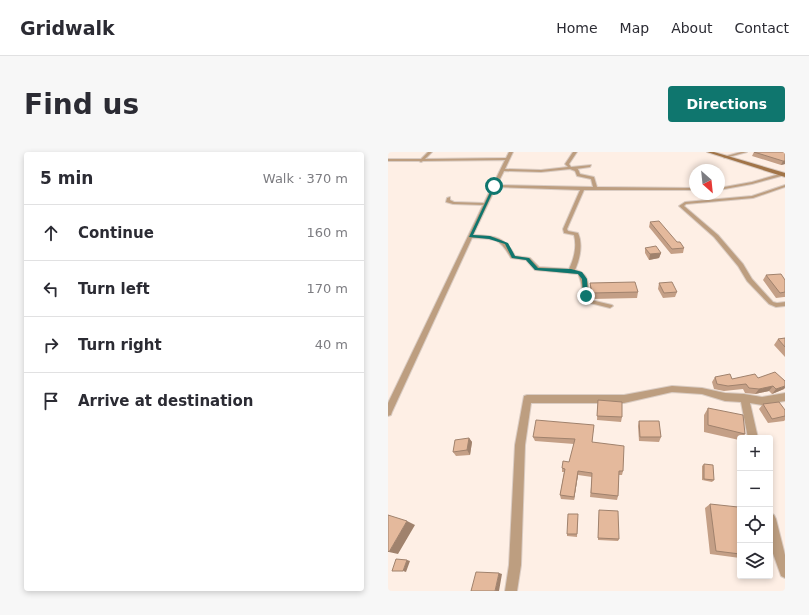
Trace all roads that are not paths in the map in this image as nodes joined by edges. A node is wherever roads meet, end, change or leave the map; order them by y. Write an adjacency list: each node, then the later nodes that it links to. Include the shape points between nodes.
1 (430, 152): 9 (street)
2 (511, 152): 7 (street)
3 (575, 152): 11 (street, via 567,164)
4 (709, 152): 6 (main road)
5 (745, 152): 6 (street)
6 (725, 157): 13 (main road)
7 (508, 159): 9 (street, via 458,158); 12 (street)
8 (388, 160): 9 (street)
9 (421, 161)
10 (590, 166): 11 (street)
11 (570, 168): 12 (street, via 541,171); 16 (street, via 577,170 577,174 593,178)
12 (502, 170): 14 (street)
13 (784, 174): 17 (street)
14 (494, 186): 18 (street); 21 (street)
15 (785, 186): 24 (street, via 753,197 685,203 681,206 716,236 741,265 749,280 771,303)
16 (596, 188): 18 (street); 19 (street)
17 (725, 188)
18 (582, 189): 23 (street, via 564,229 576,234 578,238)
19 (689, 189)
20 (449, 198): 21 (street, via 448,201 453,203)
21 (486, 204): 22 (street)
22 (470, 236): 23 (street, via 490,237 506,243 513,257 528,259 537,269); 28 (street)
23 (571, 271): 25 (street, via 582,274 588,301)
24 (785, 304)
25 (610, 306)
26 (785, 397): 27 (street, via 762,401)
27 (744, 398): 29 (street); 32 (street, via 672,389 624,399 527,399 520,445 515,565)
28 (388, 412)
29 (752, 435)
30 (773, 532): 31 (street)
31 (785, 572)
32 (511, 591)

